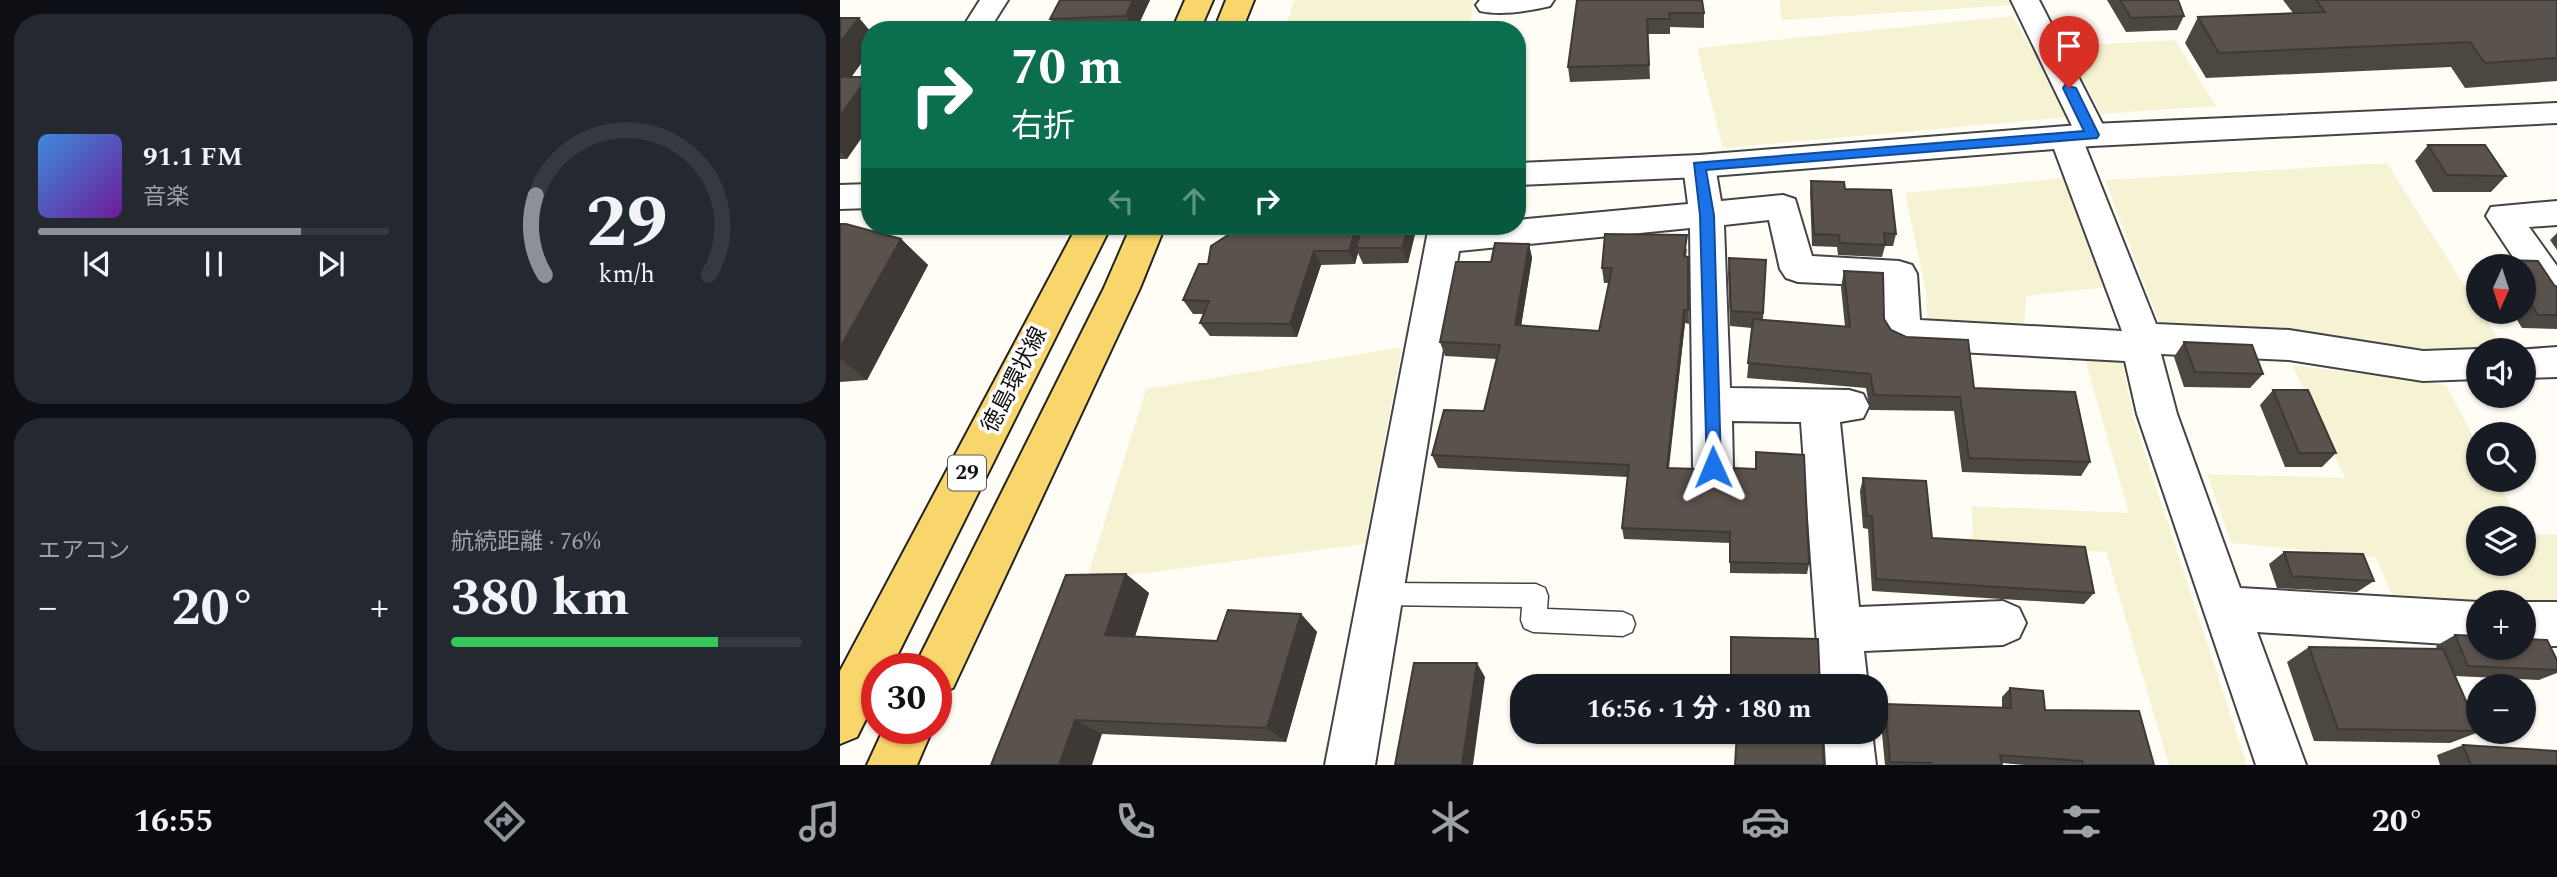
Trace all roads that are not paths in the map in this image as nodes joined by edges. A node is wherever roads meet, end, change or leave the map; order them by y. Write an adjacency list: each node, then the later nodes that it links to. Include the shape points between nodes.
1 (995, 0): 7 (street)
2 (1199, 0): 8 (main road)
3 (1240, 0): 9 (main road)
4 (1540, 0): 6 (street)
5 (2025, 0): 11 (street)
6 (1489, 12)
7 (981, 21)
8 (1190, 21)
9 (1232, 21)
10 (2557, 113): 11 (street)
11 (2079, 136): 12 (street); 21 (street)
12 (1699, 166): 13 (street); 15 (street)
13 (1526, 174)
14 (2557, 213): 20 (street, via 2503,216)
15 (1707, 215): 16 (street); 21 (street, via 1783,207 1798,269 1899,274 1902,334); 25 (street)
16 (1526, 227)
17 (1089, 235): 37 (main road, 徳島環状線 / 29)
18 (1144, 235): 35 (main road, 29)
19 (1445, 235): 27 (street)
20 (2557, 295)
21 (2143, 342): 24 (street, via 2289,345 2423,366); 28 (street, via 2145,372 2157,414)
22 (2557, 362): 23 (street)
23 (2536, 363)
24 (2466, 364)
25 (1711, 404): 26 (street); 34 (street, via 1834,406)
26 (1713, 467)
27 (1381, 594): 31 (lane, via 1536,596 1533,620); 41 (street)
28 (2224, 608): 30 (street); 43 (street)
29 (2003, 623): 34 (street)
30 (2466, 623)
31 (1623, 624)
32 (2536, 624): 33 (street)
33 (2557, 624)
34 (1839, 630): 36 (street)
35 (945, 653)
36 (1842, 674)
37 (840, 720)
38 (902, 744): 40 (main road)
39 (1848, 744): 42 (street)
40 (892, 765)
41 (1350, 765)
42 (1850, 765)
43 (2281, 765)

